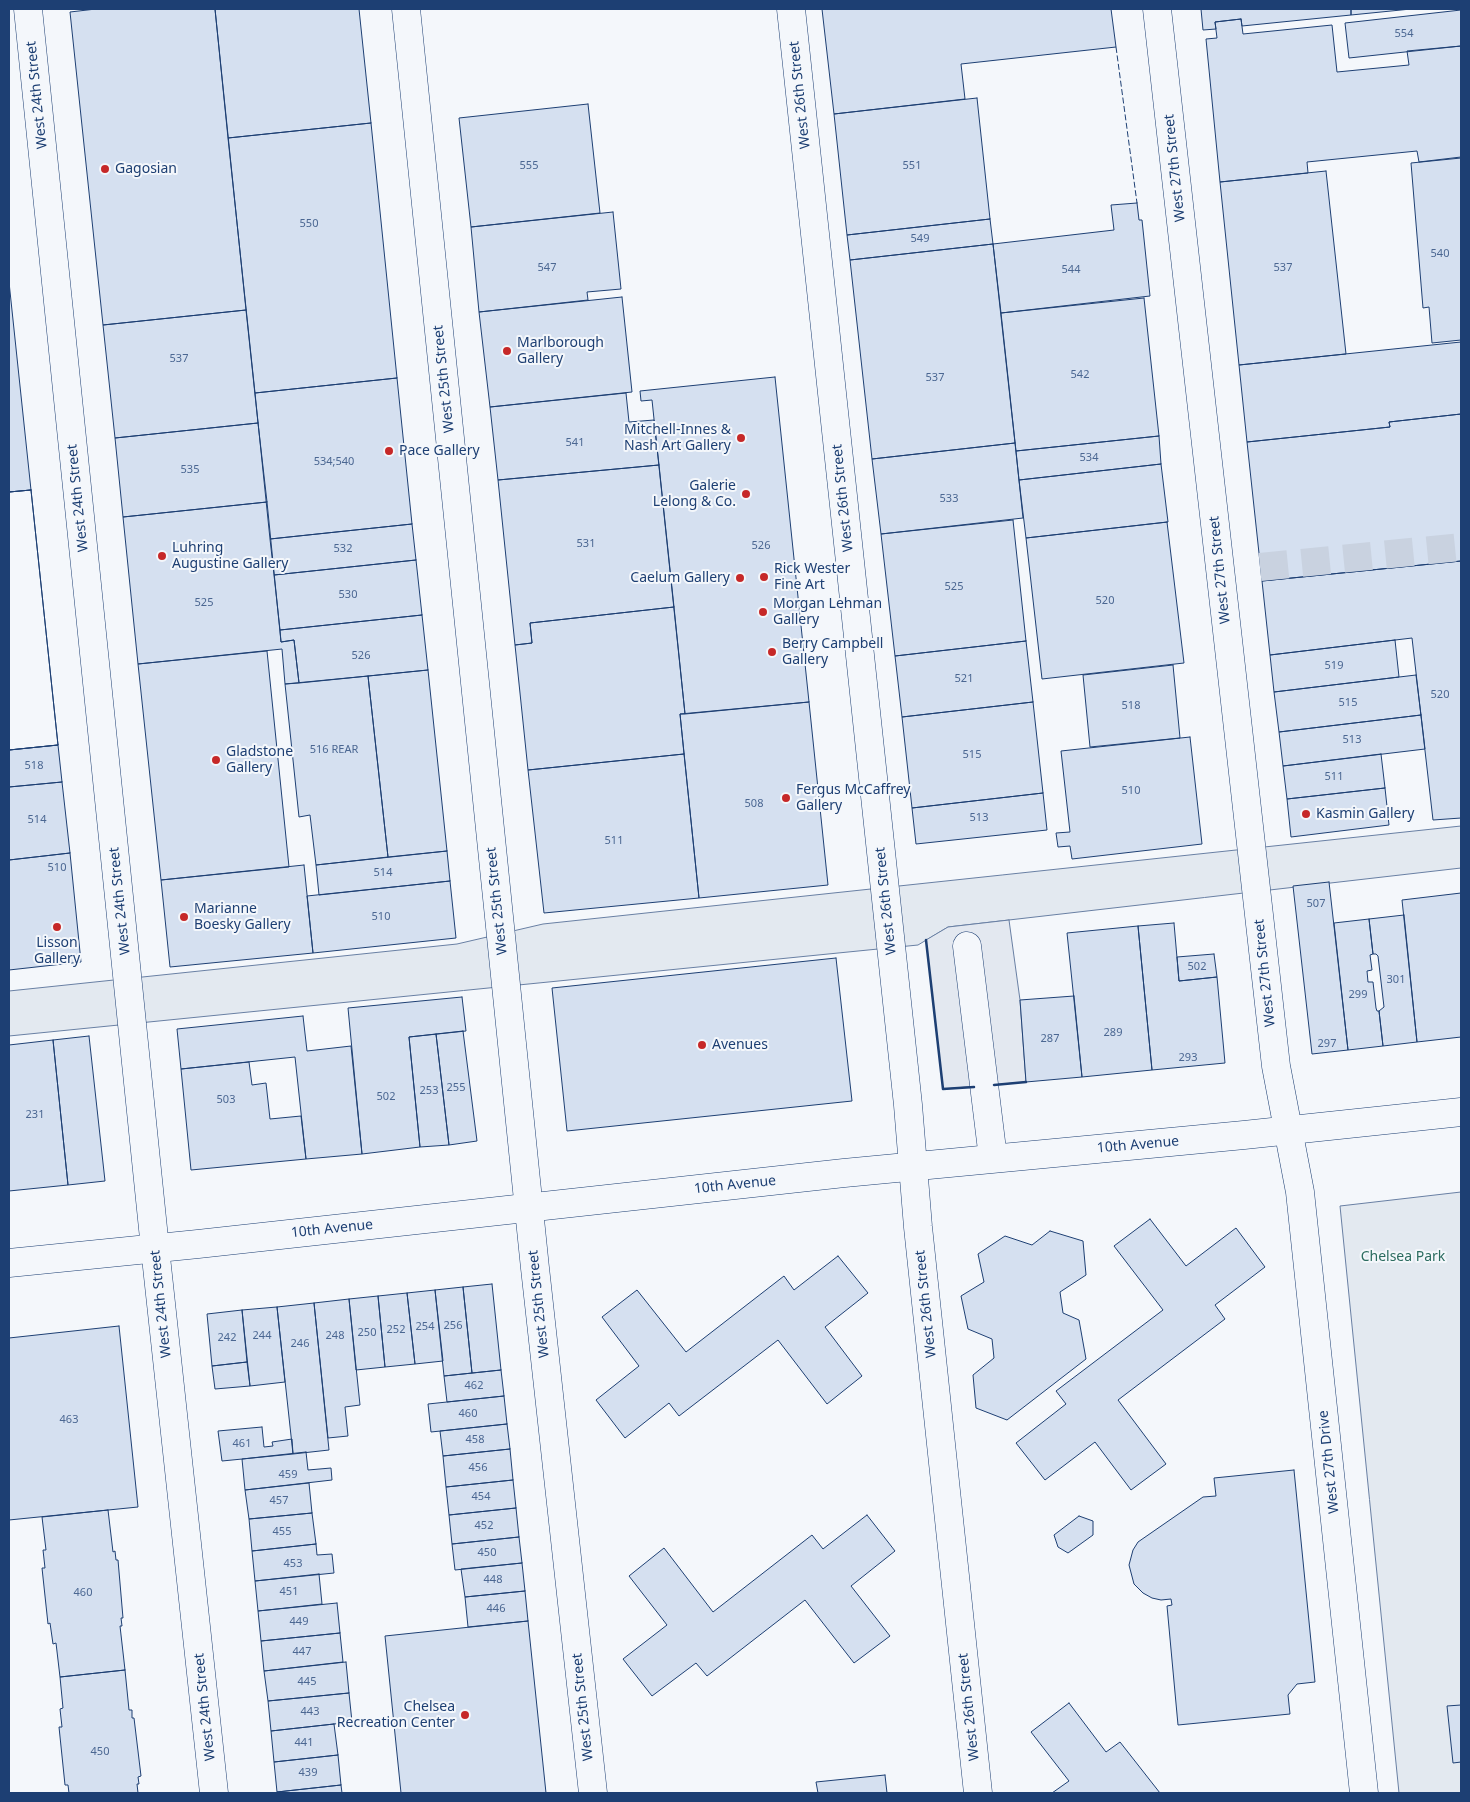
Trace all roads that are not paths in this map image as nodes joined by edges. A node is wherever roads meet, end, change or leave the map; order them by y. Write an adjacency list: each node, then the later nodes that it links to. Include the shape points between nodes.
1 (28, 9): 11 (street, West 24th Street)
2 (406, 9): 10 (street, West 25th Street)
3 (791, 9): 9 (street, West 26th Street)
4 (1157, 9): 7 (street, West 27th Street, via 1276,1066)
5 (967, 946): 8 (street)
6 (1461, 1112): 7 (street, 10th Avenue)
7 (1288, 1130): 8 (street, 10th Avenue); 16 (street, West 27th Drive, via 1301,1202)
8 (993, 1158): 9 (street, 10th Avenue)
9 (913, 1166): 10 (street, 10th Avenue); 15 (street, West 26th Street)
10 (529, 1208): 11 (street, 10th Avenue); 14 (street, West 25th Street)
11 (155, 1248): 12 (street, 10th Avenue); 13 (street, West 24th Street)
12 (9, 1262)
13 (214, 1793)
14 (593, 1793)
15 (978, 1793)
16 (1364, 1793)

